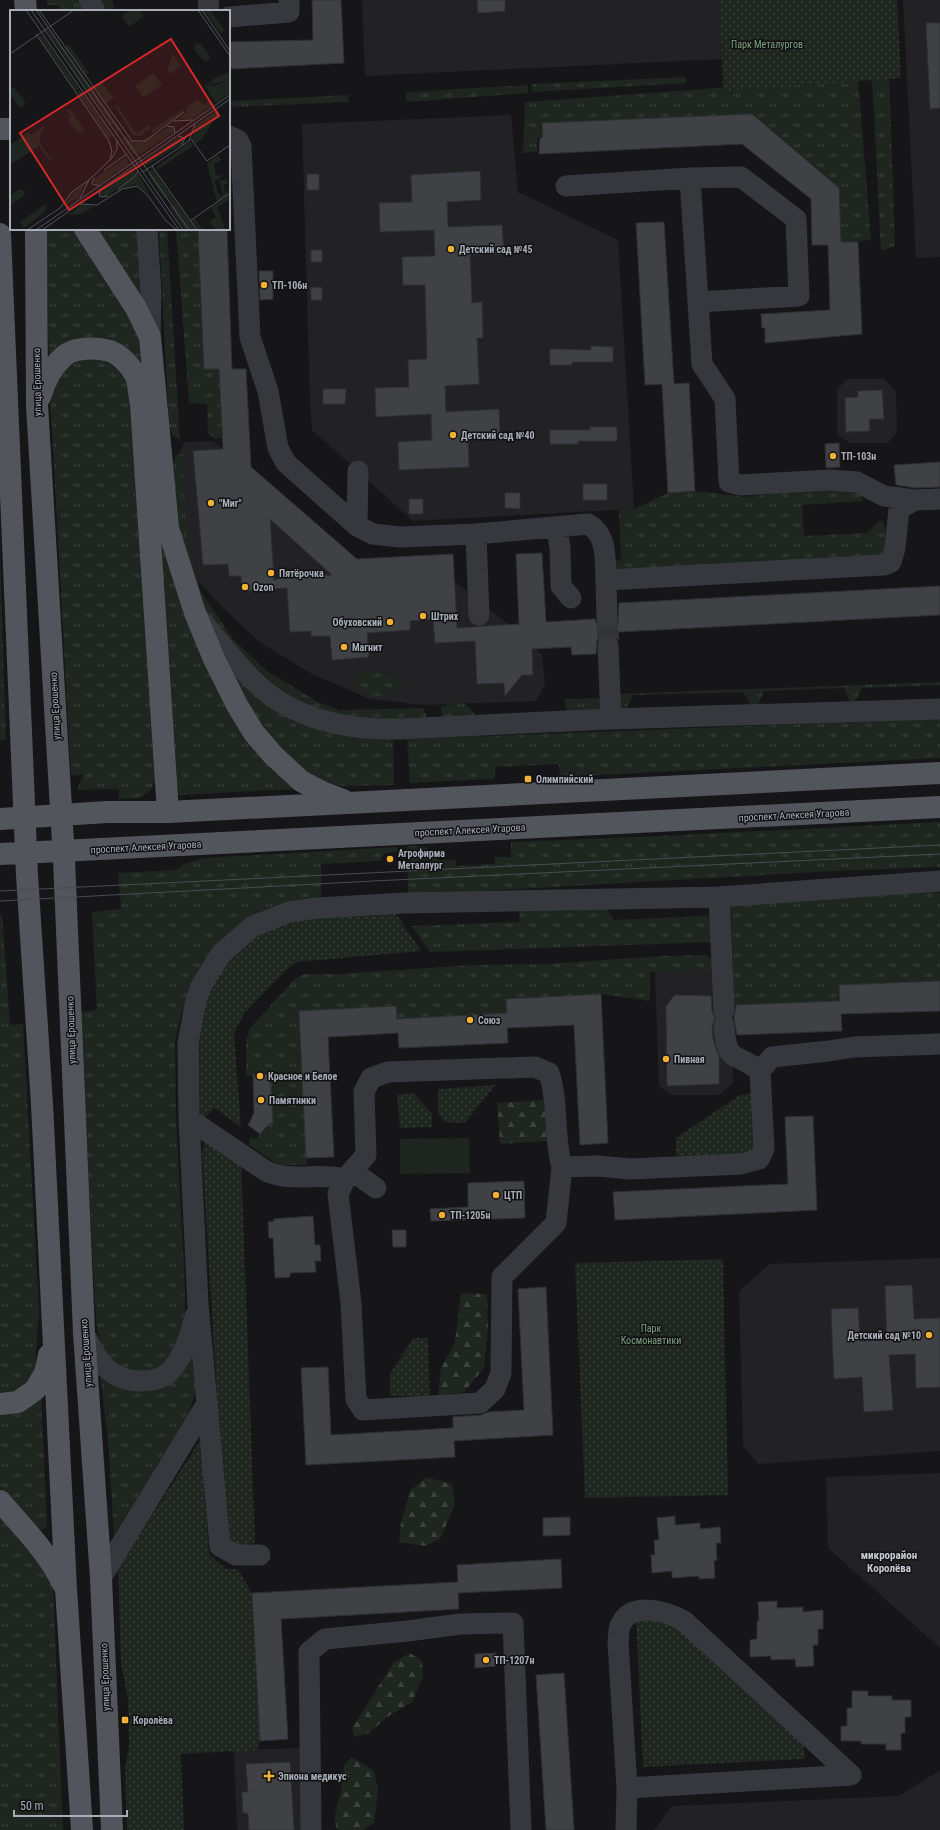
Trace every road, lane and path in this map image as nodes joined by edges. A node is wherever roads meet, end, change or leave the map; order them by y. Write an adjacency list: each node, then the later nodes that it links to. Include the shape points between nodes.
1 (25, 0): 5 (main road)
2 (89, 0): 6 (street)
3 (208, 0): 7 (street)
4 (289, 0): 8 (street, via 289,12)
5 (26, 10)
6 (94, 10)
7 (209, 10)
8 (230, 17)
9 (230, 136): 23 (street, via 238,140 241,146 250,337 268,391 278,448 286,463)
10 (690, 178): 11 (street); 16 (street); 16 (street, via 741,177 796,219 799,296)
11 (566, 186)
12 (36, 230): 19 (main road, улица Ерошенко)
13 (87, 230): 17 (main road, via 136,308)
14 (147, 230): 17 (street, via 151,294)
15 (0, 234): 18 (main road)
16 (698, 302): 22 (street, via 702,364 725,399 729,482 741,485 831,480 857,482 884,496)
17 (150, 337): 28 (main road, via 168,528)
18 (3, 374): 53 (main road, via 27,875 42,1104)
19 (37, 405): 39 (main road, via 52,370 63,356 78,350 110,351 126,362 137,379 141,404); 52 (main road, улица Ерошенко, via 64,866)
20 (358, 471): 23 (street)
21 (940, 499): 22 (street)
22 (915, 500): 26 (street, via 899,509 895,548 891,562 884,565)
23 (357, 526): 25 (street, via 373,534 400,537)
24 (558, 527): 25 (street); 26 (street, via 588,524 596,528 603,540); 27 (street, via 561,586)
25 (476, 534): 29 (street)
26 (606, 580): 30 (street)
27 (571, 598)
28 (195, 613): 33 (street, via 247,673 277,699 304,713 344,726 377,730); 35 (main road, via 230,692 254,733)
29 (479, 614)
30 (608, 618)
31 (608, 645): 33 (street)
32 (940, 709): 33 (street)
33 (611, 719)
34 (940, 773): 36 (main road)
35 (301, 781): 36 (main road); 37 (main road, via 307,794)
36 (350, 802): 37 (main road)
37 (297, 805): 39 (main road); 41 (main road)
38 (940, 808): 41 (main road, проспект Алексея Угарова)
39 (168, 812): 40 (main road, via 107,812)
40 (0, 819)
41 (296, 840): 42 (main road, проспект Алексея Угарова)
42 (0, 854)
43 (940, 881): 44 (street)
44 (719, 898): 46 (street, via 726,1043 732,1056 752,1064); 47 (street, via 404,903 317,908 283,914 252,927 221,954 200,988 188,1043)
45 (940, 1044): 46 (street, via 854,1047 772,1057)
46 (760, 1071): 48 (street, via 764,1149 758,1159 741,1164 630,1169 598,1166)
47 (189, 1119): 49 (street, via 276,1176); 51 (street)
48 (562, 1167): 49 (street, via 557,1150 554,1087 549,1073 535,1068 388,1072 371,1078 364,1092 366,1155); 49 (street, via 556,1223 502,1277 501,1373 495,1389 480,1403 363,1410 356,1399 351,1303 338,1194)
49 (349, 1175): 50 (street)
50 (376, 1188)
51 (198, 1304): 52 (street, via 180,1359 166,1374 150,1381 131,1381 107,1370 94,1355); 55 (street)
52 (84, 1333): 58 (main road, улица Ерошенко)
53 (53, 1336): 54 (main road, via 46,1373 35,1390 18,1402); 59 (main road)
54 (0, 1404)
55 (206, 1405): 57 (street, via 220,1546 236,1555); 58 (street)
56 (0, 1501): 59 (main road, via 44,1551)
57 (260, 1555)
58 (101, 1578): 62 (main road, улица Ерошенко)
59 (66, 1589): 61 (main road)
60 (628, 1788): 60 (street, via 618,1642 620,1625 625,1616 635,1610 660,1611 684,1621 851,1775); 65 (street)
61 (82, 1830)
62 (112, 1830)
63 (311, 1830): 64 (street, via 309,1652 325,1640 460,1624 513,1623)
64 (521, 1830)
65 (626, 1830)

